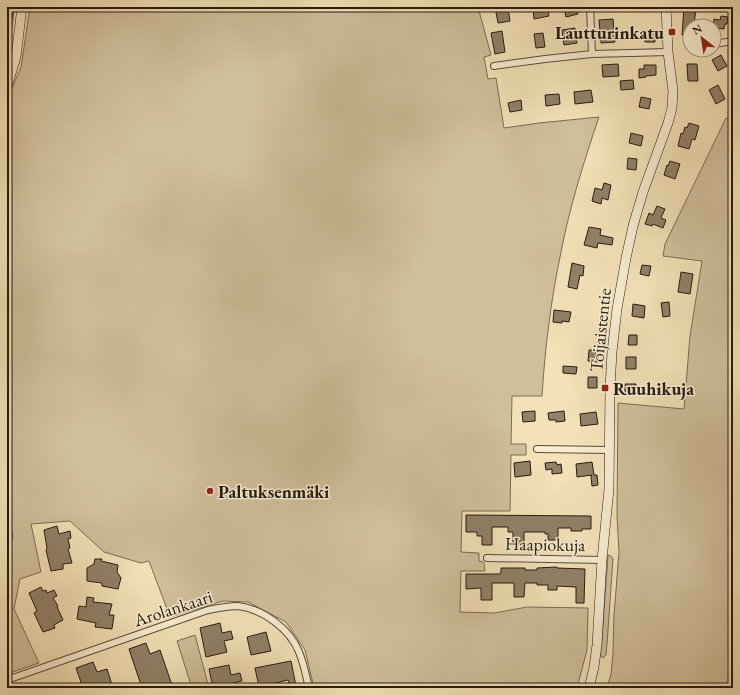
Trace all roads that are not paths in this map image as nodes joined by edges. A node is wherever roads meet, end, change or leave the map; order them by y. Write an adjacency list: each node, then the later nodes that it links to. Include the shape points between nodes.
1 (22, 7): 9 (street, via 16,58)
2 (590, 7): 7 (street)
3 (666, 7): 6 (street, Toijaistentie)
4 (733, 41): 5 (street)
5 (722, 43)
6 (668, 52): 7 (street); 11 (street, Toijaistentie, via 673,91 672,108 633,226 617,310 612,352)
7 (592, 54): 8 (street)
8 (494, 66)
9 (7, 87)
10 (537, 449): 11 (street)
11 (609, 450): 13 (street, Toijaistentie, via 609,489)
12 (487, 558): 13 (street, Haapiokuja)
13 (602, 560): 16 (street, Toijaistentie, via 597,645)
14 (7, 680): 15 (street, Arolankaari, via 208,610 239,606 254,610 281,627 299,652)
15 (309, 688)
16 (589, 688)

